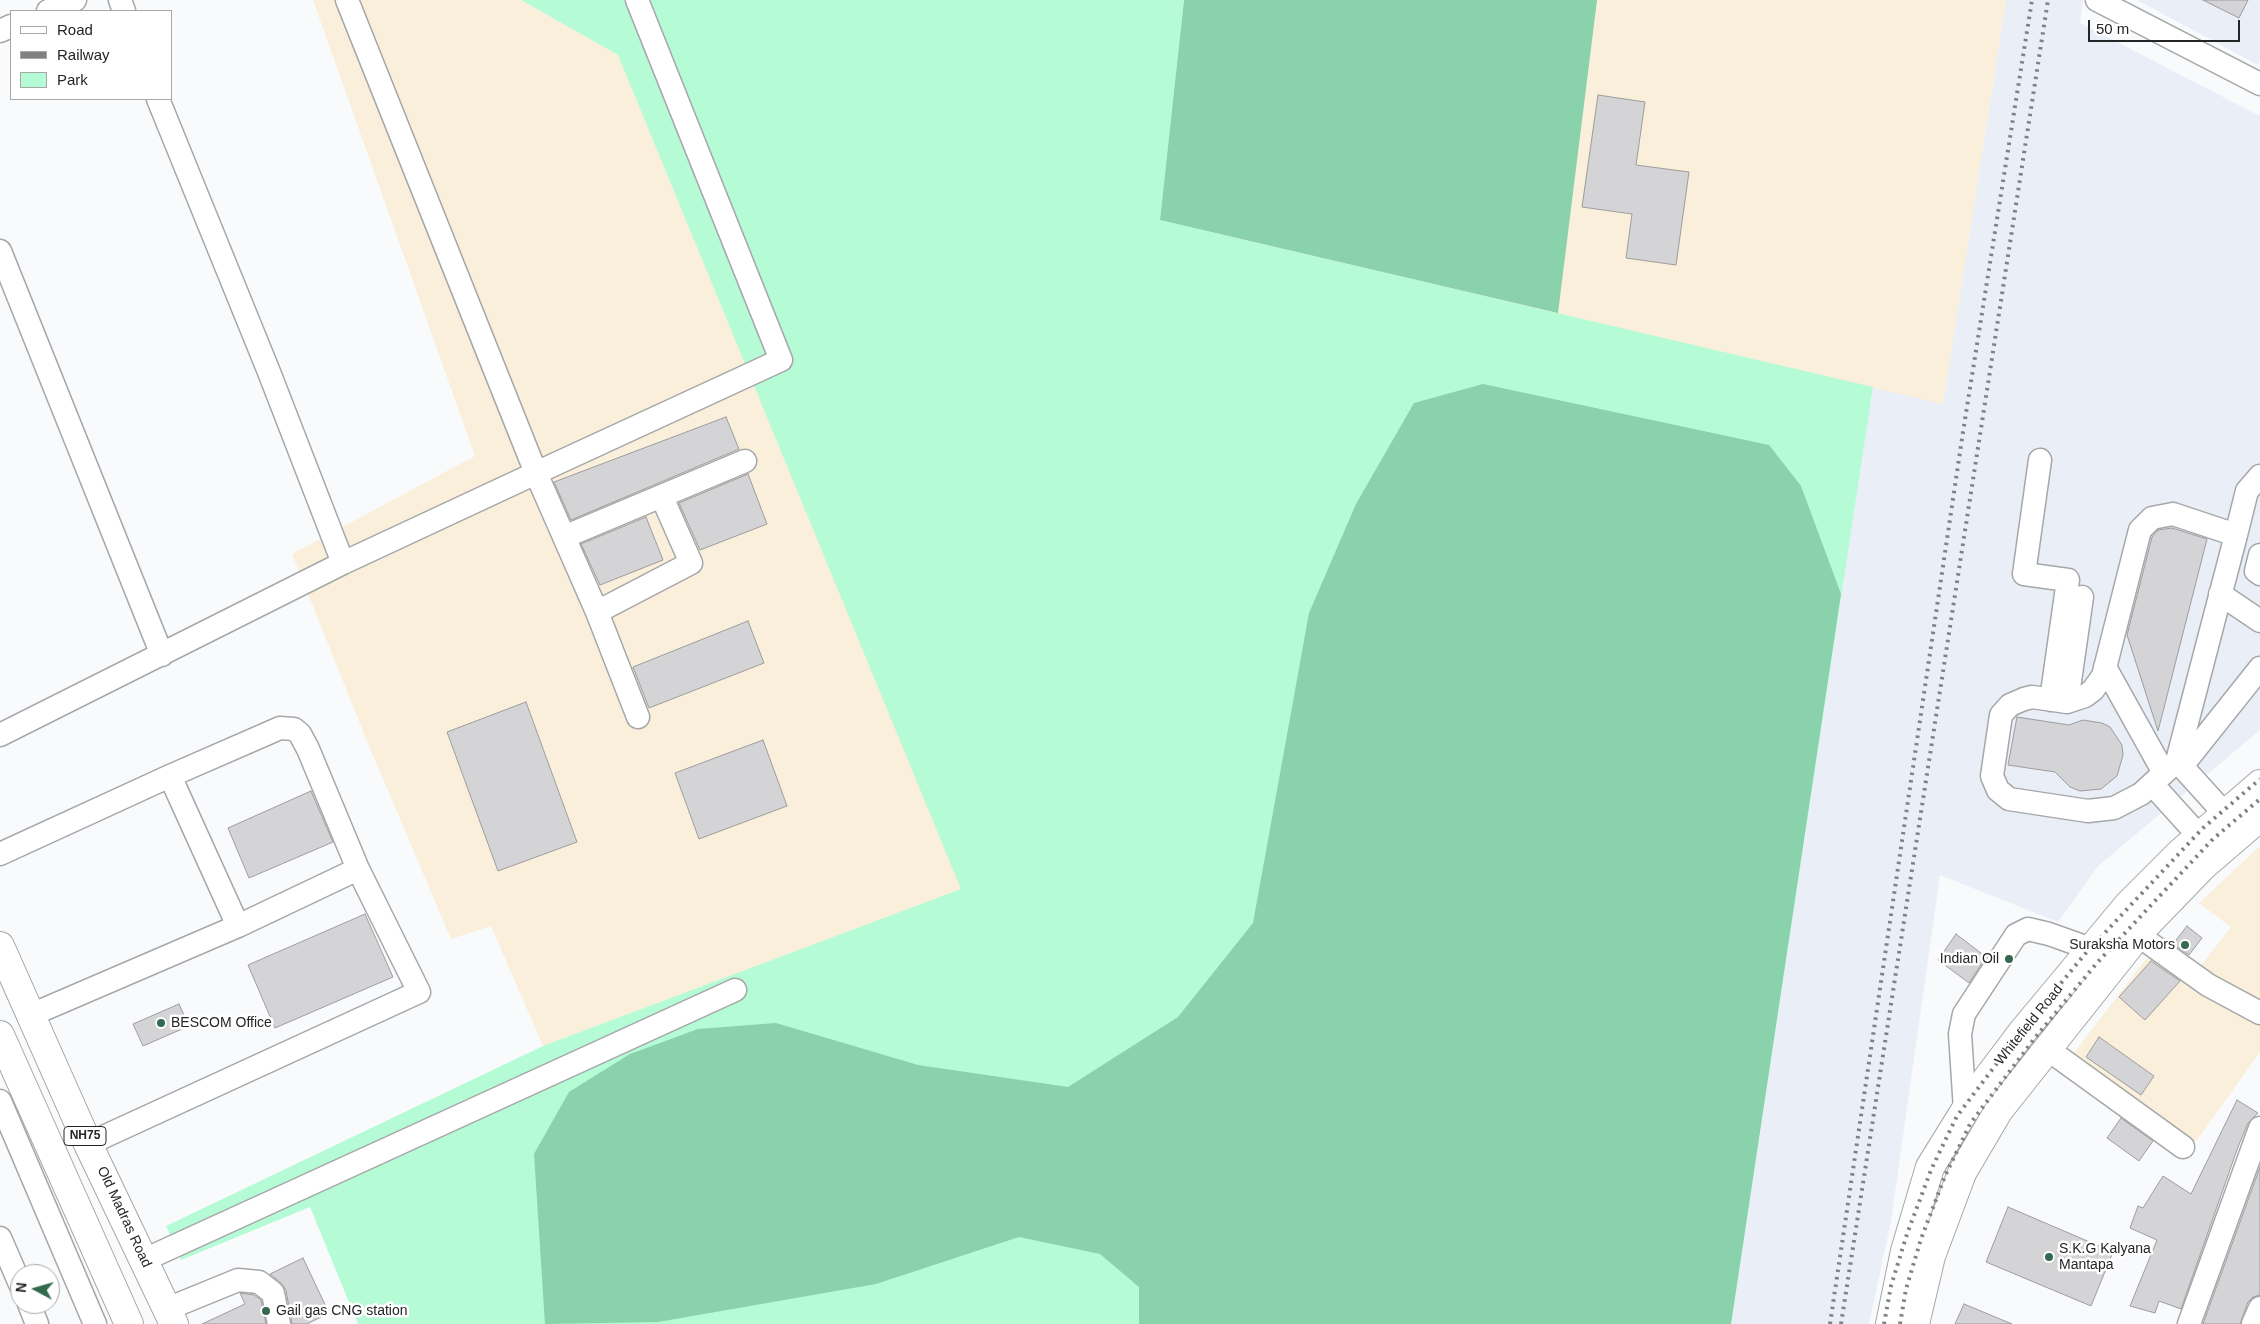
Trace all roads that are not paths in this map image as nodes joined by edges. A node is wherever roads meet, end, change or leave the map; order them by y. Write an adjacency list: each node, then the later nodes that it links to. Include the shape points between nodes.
1 (75, 0): 5 (street)
2 (347, 0): 11 (street)
3 (637, 0): 11 (street, via 781,360)
4 (2097, 0): 6 (street)
5 (50, 10)
6 (2260, 84)
7 (158, 100): 17 (street)
8 (0, 251): 23 (street)
9 (2040, 460): 26 (street, via 2024,574 2068,580)
10 (745, 461): 13 (street)
11 (536, 474): 15 (street); 17 (street)
12 (2260, 476): 14 (street, via 2247,491)
13 (662, 497): 15 (street); 21 (street, via 691,563)
14 (2236, 535): 19 (street); 24 (street, via 2173,514 2159,515 2145,523 2140,530)
15 (564, 537): 21 (street)
16 (2260, 555): 18 (street, via 2256,571)
17 (343, 563): 23 (street)
18 (2260, 574)
19 (2220, 594): 22 (street); 29 (street)
20 (2082, 597): 26 (street)
21 (597, 612): 27 (street)
22 (2260, 621)
23 (162, 655): 28 (street)
24 (2105, 667): 26 (street, via 2103,676 2085,696); 29 (street)
25 (2260, 668): 29 (street)
26 (2059, 701): 29 (street, via 2024,699 2010,705 2000,715 1992,776 2003,795 2015,802 2101,811 2128,802)
27 (638, 717)
28 (0, 735)
29 (2169, 771): 32 (street); 34 (street)
30 (170, 776): 35 (street); 36 (street, via 280,728 294,729 308,749); 37 (street)
31 (2260, 784): 32 (main road, Whitefield Road)
32 (2225, 814): 34 (main road, Whitefield Road)
33 (2260, 817): 38 (main road, Whitefield Road, via 2202,868)
34 (2199, 836): 40 (main road, Whitefield Road, via 2128,905)
35 (0, 854)
36 (358, 869): 37 (street); 49 (street, via 419,992)
37 (238, 926): 43 (street)
38 (2138, 935): 42 (street, via 2208,984); 45 (main road, Whitefield Road)
39 (0, 946): 43 (main road, Old Madras Road / NH75)
40 (2091, 949): 47 (main road, Whitefield Road, via 2023,1031); 47 (street, via 2028,929 2016,935 1964,1014 1960,1034)
41 (735, 990): 52 (street)
42 (2260, 1013)
43 (31, 1015): 49 (main road, Old Madras Road / NH75)
44 (0, 1035): 57 (main road, NH75)
45 (2046, 1048): 50 (street); 60 (main road, Whitefield Road, via 1998,1110 1962,1173 1931,1256)
46 (0, 1100): 56 (street)
47 (1966, 1110): 59 (main road, Whitefield Road, via 1930,1167 1905,1251)
48 (2260, 1128): 61 (street)
49 (88, 1144): 52 (main road, Old Madras Road / NH75)
50 (2183, 1147)
51 (0, 1238): 53 (street)
52 (144, 1260): 55 (main road, Old Madras Road / NH75)
53 (11, 1264)
54 (2260, 1308): 62 (street)
55 (171, 1317): 58 (street, via 238,1280 259,1282 273,1293)
56 (95, 1324)
57 (130, 1324)
58 (279, 1324)
59 (1890, 1324)
60 (1916, 1324)
61 (2189, 1324)
62 (2253, 1324)

